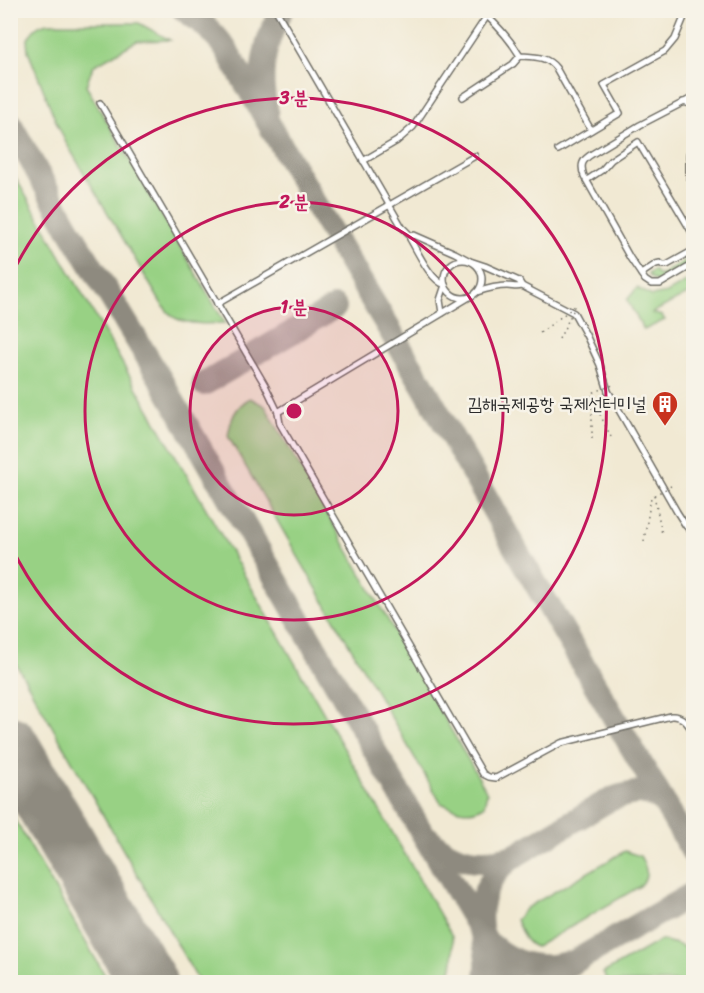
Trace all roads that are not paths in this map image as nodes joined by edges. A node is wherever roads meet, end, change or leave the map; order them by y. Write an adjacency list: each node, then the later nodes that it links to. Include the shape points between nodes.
1 (276, 10): 14 (lane)
2 (687, 10): 10 (lane, via 675,39 665,51 604,85 620,113)
3 (489, 13): 4 (lane); 14 (lane, via 413,127)
4 (520, 56): 5 (lane); 10 (lane, via 539,57 552,63)
5 (464, 97)
6 (693, 97): 7 (lane)
7 (683, 102): 9 (lane); 16 (lane, via 585,159 582,169)
8 (100, 103): 27 (lane)
9 (693, 105)
10 (591, 130): 11 (lane)
11 (558, 150)
12 (693, 155): 15 (main road)
13 (475, 156): 17 (lane)
14 (363, 161): 17 (lane)
15 (693, 176)
16 (587, 180): 19 (lane, via 638,142); 23 (lane)
17 (389, 206): 18 (lane); 27 (lane)
18 (411, 236): 21 (lane); 24 (lane, via 428,268)
19 (693, 236)
20 (693, 250): 23 (lane)
21 (470, 261): 24 (lane, via 452,262 445,272); 25 (lane, via 519,281); 26 (lane, via 482,275)
22 (693, 264): 23 (lane, via 660,284 651,284)
23 (641, 274)
24 (445, 285): 26 (lane, via 452,295); 28 (lane, via 440,300)
25 (522, 286): 26 (lane, via 491,287); 30 (lane, via 574,313 600,365 608,391)
26 (473, 294): 28 (lane)
27 (217, 304): 29 (lane)
28 (442, 313): 29 (lane)
29 (278, 412): 31 (lane, via 280,424 483,774 496,778 561,743 675,715 683,718)
30 (693, 534)
31 (693, 733)

